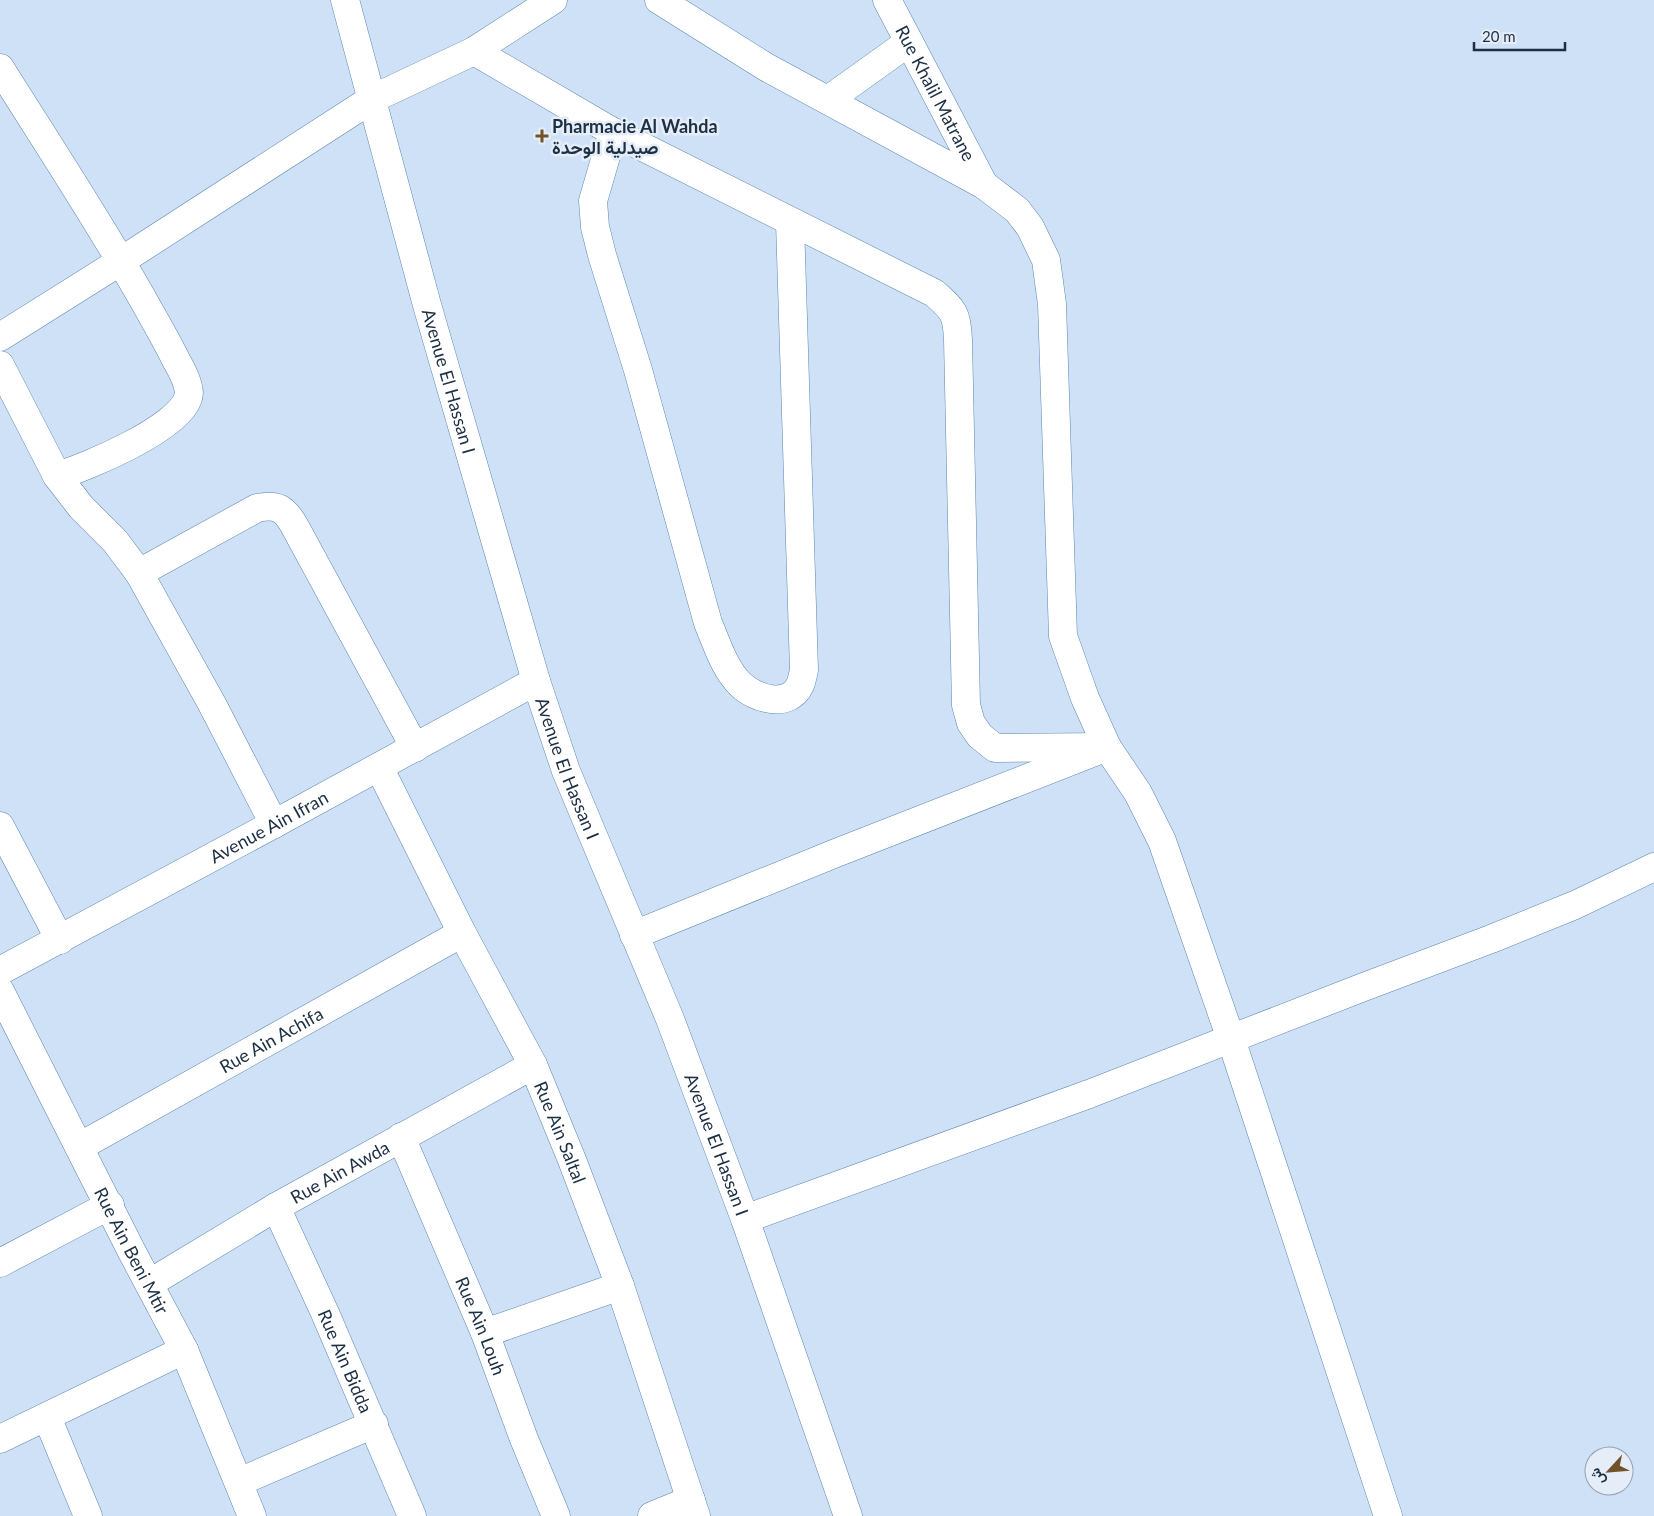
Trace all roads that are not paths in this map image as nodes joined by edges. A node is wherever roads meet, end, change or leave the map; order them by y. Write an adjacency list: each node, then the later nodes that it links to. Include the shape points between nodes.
1 (345, 0): 8 (street, Avenue El Hassan I)
2 (553, 0): 6 (street)
3 (659, 0): 9 (street, via 766,67)
4 (887, 0): 5 (street, Rue Khalil Matrane)
5 (909, 42): 9 (street); 11 (street, Rue Khalil Matrane)
6 (474, 51): 8 (street); 10 (street)
7 (0, 68): 13 (street)
8 (372, 99): 13 (street); 18 (street, Avenue El Hassan I)
9 (828, 100): 11 (street)
10 (613, 132): 12 (street); 12 (street, via 593,202 602,255 638,370 708,623 723,660 741,685 770,700 792,694 800,686 804,670)
11 (984, 185): 19 (street, via 1017,210 1030,227 1046,260 1052,304 1063,636)
12 (790, 222): 19 (street, via 934,293 949,306 957,321 966,706 971,723 980,736 995,748)
13 (121, 261): 14 (street); 16 (street, via 184,374 189,389 188,399 167,423 124,449)
14 (0, 337)
15 (0, 365): 16 (street)
16 (57, 476): 17 (street)
17 (139, 573): 20 (street, via 257,508 278,507 288,514); 22 (street)
18 (536, 681): 20 (street, Avenue Ain Ifran); 26 (street, Avenue El Hassan I, via 566,771)
19 (1107, 747): 26 (street); 30 (street, via 1138,793 1162,841)
20 (415, 748): 21 (street, Avenue Ain Ifran)
21 (379, 768): 22 (street, Avenue Ain Ifran); 25 (street, Rue Ain Saltal)
22 (274, 824): 27 (street, Avenue Ain Ifran)
23 (0, 826): 27 (street)
24 (1654, 867): 30 (street, via 1566,909)
25 (462, 933): 31 (street, Rue Ain Saltal); 33 (street, Rue Ain Achifa)
26 (634, 935): 36 (street, Avenue El Hassan I, via 670,1018)
27 (60, 940): 28 (street, Avenue Ain Ifran)
28 (0, 971)
29 (0, 991): 33 (street, Rue Ain Beni Mtir)
30 (1231, 1039): 36 (street); 53 (street)
31 (534, 1065): 32 (street, Rue Ain Awda); 39 (street, Rue Ain Saltal)
32 (401, 1137): 35 (street, Rue Ain Awda); 40 (street, Rue Ain Louh)
33 (79, 1146): 34 (street, Rue Ain Beni Mtir)
34 (110, 1205): 37 (street); 38 (street, Rue Ain Beni Mtir)
35 (276, 1208): 38 (street, Rue Ain Awda); 43 (street, Rue Ain Bidda)
36 (745, 1219): 52 (street, Avenue El Hassan I)
37 (0, 1263)
38 (150, 1283): 41 (street, Rue Ain Beni Mtir)
39 (620, 1286): 40 (street); 46 (street, Rue Ain Saltal)
40 (485, 1333): 50 (street, Rue Ain Louh)
41 (184, 1350): 42 (street); 45 (street, Rue Ain Beni Mtir)
42 (47, 1417): 44 (street); 47 (street)
43 (374, 1424): 45 (street); 49 (street, Rue Ain Bidda)
44 (0, 1439)
45 (239, 1482): 48 (street, Rue Ain Beni Mtir)
46 (694, 1508): 51 (street)
47 (88, 1516)
48 (252, 1516)
49 (412, 1516)
50 (556, 1516)
51 (652, 1516)
52 (848, 1516)
53 (1388, 1516)

